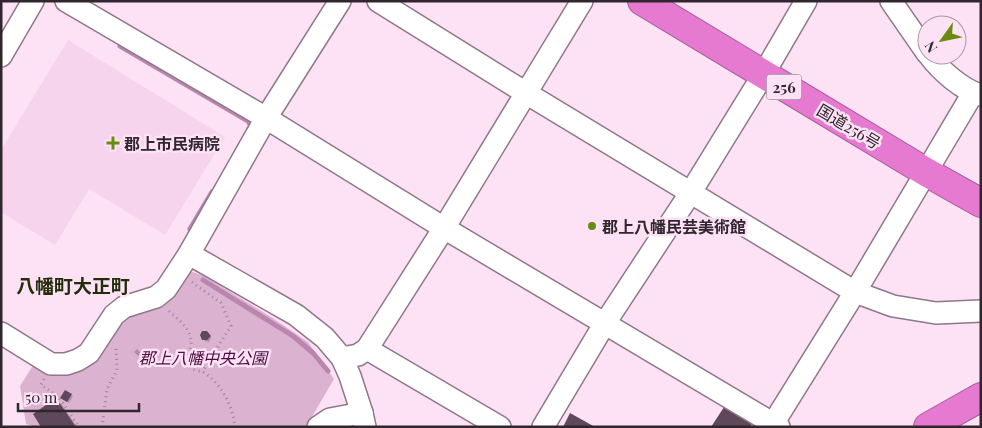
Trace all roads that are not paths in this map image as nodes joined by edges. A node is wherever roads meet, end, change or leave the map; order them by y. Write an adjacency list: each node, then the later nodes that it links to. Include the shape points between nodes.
1 (33, 1): 10 (street)
2 (66, 1): 15 (street)
3 (340, 1): 15 (street)
4 (378, 1): 13 (street)
5 (582, 1): 13 (street)
6 (642, 1): 12 (highway, 国道256号 / 256)
7 (806, 1): 12 (street)
8 (891, 1): 9 (street)
9 (917, 38)
10 (1, 56)
11 (936, 65): 14 (street)
12 (763, 75): 16 (highway, 国道256号 / 256); 17 (street)
13 (526, 93): 17 (street); 19 (street)
14 (977, 94): 16 (street)
15 (266, 118): 19 (street); 20 (street)
16 (926, 172): 18 (highway, 国道256号 / 256); 21 (street)
17 (691, 192): 21 (street); 23 (street)
18 (981, 203)
19 (444, 228): 23 (street); 25 (street)
20 (188, 254): 24 (street, via 166,289 156,297 124,307 114,315 89,352 78,360 51,364); 26 (street, via 296,315 325,338)
21 (855, 292): 22 (street, via 893,306 936,313); 29 (street)
22 (981, 311)
23 (605, 324): 29 (street); 32 (street)
24 (1, 333)
25 (367, 349): 26 (street, via 358,355); 31 (street)
26 (342, 358): 28 (street)
27 (981, 397): 33 (highway)
28 (363, 420): 30 (street, via 330,419)
29 (774, 426)
30 (318, 427)
31 (500, 427)
32 (543, 427)
33 (928, 427)

